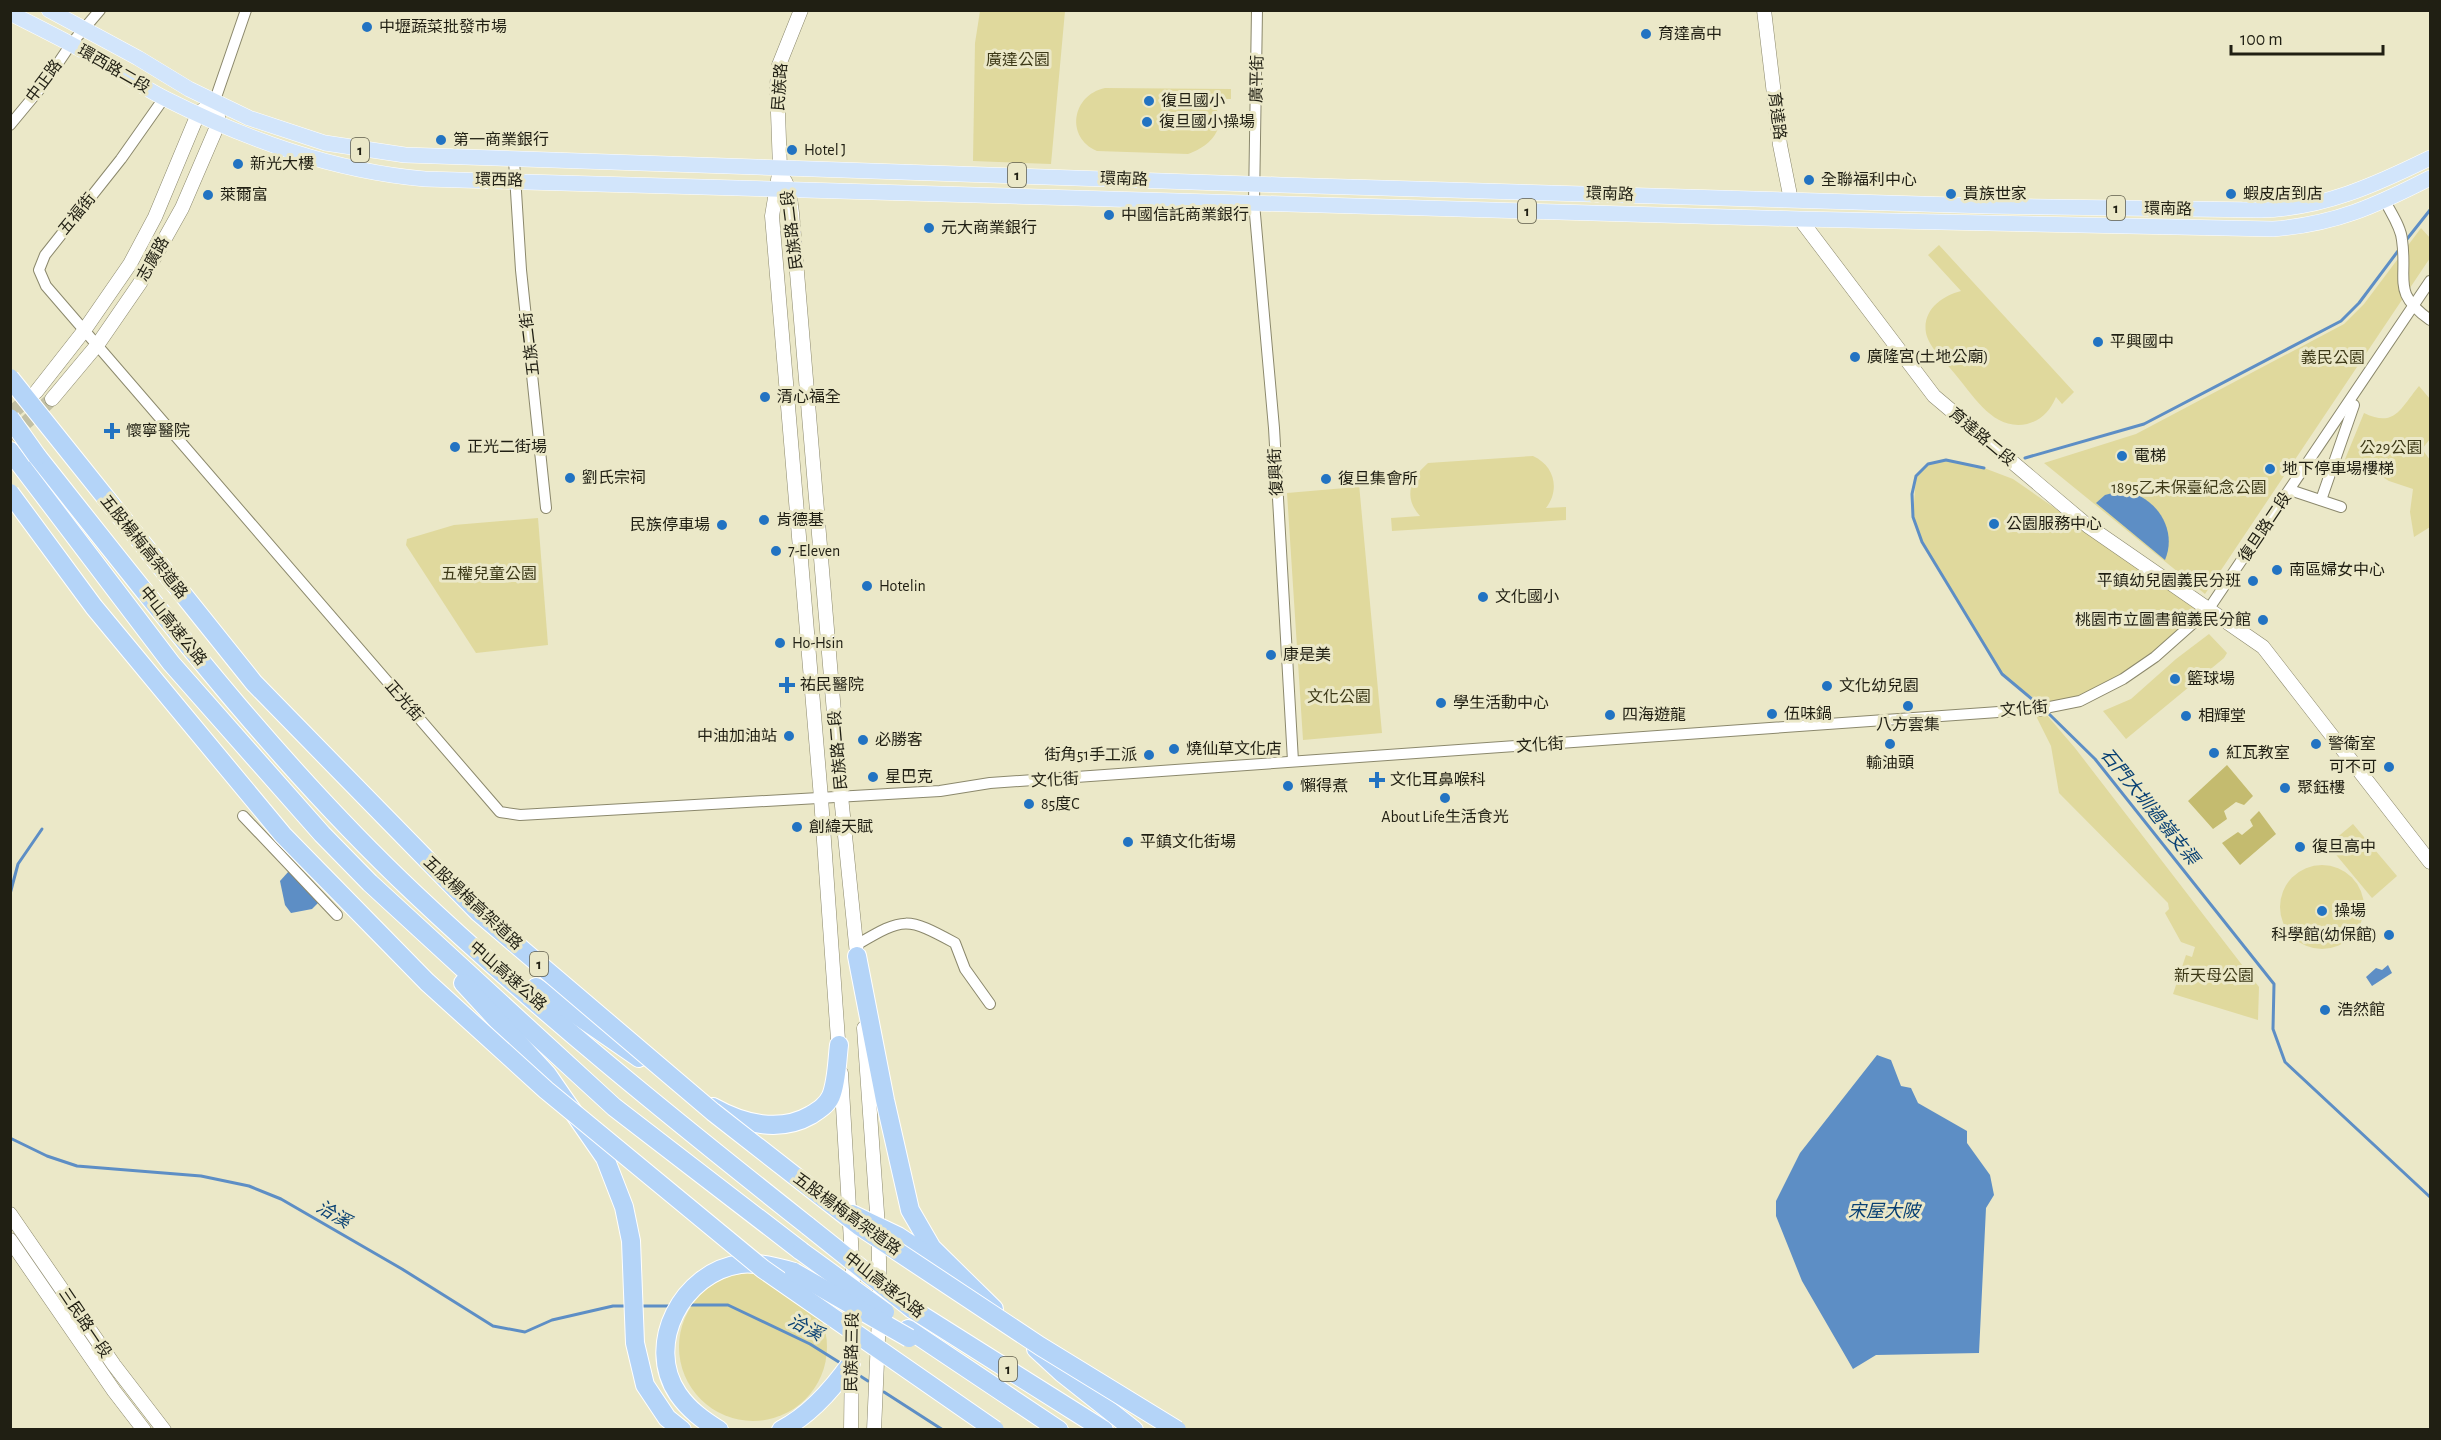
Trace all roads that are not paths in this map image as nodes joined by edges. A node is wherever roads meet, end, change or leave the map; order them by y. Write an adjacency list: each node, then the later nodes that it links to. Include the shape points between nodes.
1 (49, 10): 8 (main road, 環西路二段 / 1)
2 (100, 10): 8 (street, 中正路)
3 (246, 10): 11 (street)
4 (801, 10): 17 (main road, 民族路, via 779,66)
5 (1257, 10): 20 (street, 廣平街)
6 (1764, 10): 22 (main road, 育達路, via 1780,145)
7 (10, 13): 9 (main road, 環西路二段 / 1)
8 (86, 30): 9 (street, 中正路); 11 (main road, 環西路二段 / 1)
9 (71, 44): 10 (main road, 環西路二段 / 1); 14 (street, 中正路)
10 (164, 98): 12 (main road, 環西路二段 / 1); 31 (street, 五福街, via 45,255 39,270 46,286)
11 (215, 100): 12 (main road, 志廣路); 13 (main road); 16 (main road, 環西路 / 1, via 249,118 358,150)
12 (198, 114): 13 (main road, 環西路二段 / 1); 31 (main road, 志廣路, via 155,217 130,264)
13 (219, 122): 19 (main road, 環西路 / 1, via 305,157 352,170 425,179); 32 (main road, 志廣路, via 182,208 140,283)
14 (10, 124)
15 (2430, 158): 25 (main road, 環南路 / 1, via 2338,199 2290,210)
16 (514, 160): 17 (main road, 環西路 / 1); 19 (street, 五族二街)
17 (780, 168): 20 (main road, 環南路 / 1); 21 (main road, 民族路二段)
18 (2430, 178): 23 (main road, 環南路 / 1)
19 (513, 180): 21 (main road, 環西路 / 1); 43 (street, 五族二街)
20 (1255, 183): 22 (main road, 環南路 / 1); 24 (street, 復興街)
21 (782, 190): 24 (main road, 環南路 / 1); 46 (main road, 民族路二段); 47 (main road, 民族路二段, via 772,216)
22 (1791, 200): 25 (main road, 環南路 / 1); 26 (street, 育達路)
23 (2385, 201): 27 (main road, 環南路 / 1, via 2350,216 2295,227); 29 (street, via 2402,239 2404,293)
24 (1254, 203): 26 (main road, 環南路 / 1); 45 (street, 復興街, via 1274,428)
25 (2112, 208): 27 (main road)
26 (1800, 219): 27 (main road, 環南路 / 1); 44 (main road, 育達路二段, via 1934,396 2088,526)
27 (2113, 226)
28 (2430, 281): 29 (street, 復旦路二段)
29 (2413, 308): 30 (street); 34 (street, 復旦路二段)
30 (2430, 320)
31 (83, 332): 32 (street, 正光街); 35 (main road, 志廣路)
32 (98, 344): 36 (main road, 志廣路); 47 (street, 正光街, via 500,812)
33 (10, 378): 77 (highway, 五股楊梅高架道路 / 1, bridge, via 254,683 479,913 713,1112 859,1226 1040,1346)
34 (2359, 390): 39 (street, 復旦路二段); 41 (street)
35 (36, 392)
36 (52, 399)
37 (10, 417): 51 (highway, 中山高速公路 / 1, bridge, via 189,648 317,793)
38 (16, 458): 50 (highway, 中山高速公路, via 171,663)
39 (2290, 490): 41 (street); 44 (street, 復旦路二段)
40 (10, 494): 73 (highway, bridge, via 94,607 283,835 427,982 546,1090 763,1269)
41 (2321, 500): 42 (street)
42 (2341, 507)
43 (546, 508)
44 (2208, 610): 45 (street, 文化街, via 2155,657 2123,679 2080,701 2043,708); 49 (main road, via 2263,647)
45 (1293, 761): 46 (street, 文化街)
46 (841, 796): 47 (street, 正光街); 53 (main road, 民族路二段)
47 (821, 798): 55 (main road, 民族路二段)
48 (243, 816): 52 (street)
49 (2430, 862)
50 (370, 883): 64 (highway, 中山高速公路, bridge, via 614,1107); 68 (highway, via 548,1074 605,1158 624,1207 631,1240 635,1343 645,1385 667,1418)
51 (413, 892): 56 (highway, via 541,991); 75 (highway, 中山高速公路 / 1, bridge, via 648,1099 912,1309)
52 (337, 915)
53 (857, 950): 54 (street, via 903,922 922,926 955,943 965,969); 59 (main road, 民族路二段); 62 (highway, via 897,1162 910,1210 932,1248)
54 (990, 1004)
55 (838, 1045): 56 (highway, via 831,1096 801,1121 778,1127 754,1122 727,1115); 57 (main road, 民族路二段)
56 (701, 1100): 57 (highway)
57 (850, 1213): 59 (highway); 61 (main road, 民族路二段)
58 (10, 1214): 67 (main road, 三民路一段)
59 (878, 1227): 62 (highway); 63 (main road, 民族路二段)
60 (10, 1240): 66 (main road, 三民路一段)
61 (853, 1275): 65 (main road, 民族路三段)
62 (959, 1276): 76 (highway, via 1062,1373)
63 (880, 1293): 72 (main road, 民族路三段)
64 (908, 1334): 69 (highway, bridge, via 794,1272 768,1265 740,1264 714,1272 691,1288 674,1311 666,1338 667,1366 677,1393 695,1415); 74 (highway, 1, via 955,1360)
65 (851, 1363): 70 (highway, via 801,1419); 71 (main road, 民族路三段)
66 (144, 1430)
67 (164, 1430)
68 (682, 1430)
69 (719, 1430)
70 (781, 1430)
71 (851, 1430)
72 (874, 1430)
73 (995, 1430)
74 (1059, 1430)
75 (1104, 1430)
76 (1134, 1430)
77 (1177, 1430)

